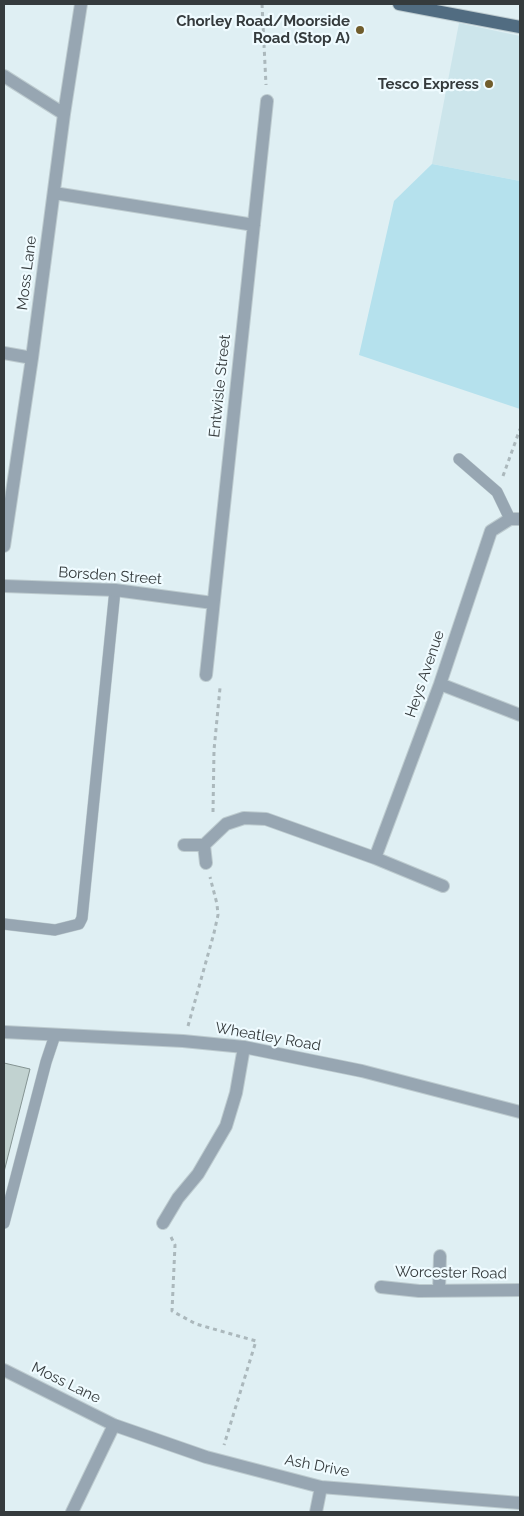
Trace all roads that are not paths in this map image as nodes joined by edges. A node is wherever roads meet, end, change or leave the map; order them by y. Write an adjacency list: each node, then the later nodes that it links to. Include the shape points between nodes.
1 (81, 4): 6 (street, Moss Lane)
2 (399, 4): 3 (main road)
3 (520, 27)
4 (4, 76): 6 (street)
5 (267, 100): 8 (street, Entwisle Street)
6 (64, 114): 7 (street, Moss Lane)
7 (54, 193): 8 (street); 10 (street, Moss Lane)
8 (254, 225): 16 (street, Entwisle Street)
9 (4, 353): 10 (street)
10 (32, 358): 13 (street, Moss Lane)
11 (459, 459): 12 (lane, via 497,492)
12 (515, 519): 18 (street, Heys Avenue, via 490,531)
13 (4, 546)
14 (4, 586): 15 (street, Borsden Street)
15 (115, 590): 16 (street, Borsden Street); 25 (lane, via 82,918 79,924 55,930)
16 (213, 603): 17 (street, Entwisle Street)
17 (206, 675)
18 (440, 684): 19 (street); 22 (street, Heys Avenue)
19 (520, 714)
20 (184, 845): 21 (street)
21 (204, 845): 22 (street, via 226,824 244,818 266,819); 23 (street)
22 (375, 858): 24 (street)
23 (206, 863)
24 (443, 886)
25 (4, 924)
26 (4, 1032): 27 (street, Wheatley Road)
27 (55, 1035): 28 (street, Wheatley Road); 30 (lane)
28 (244, 1047): 29 (street, Wheatley Road, via 362,1071); 31 (street, via 226,1126 198,1174)
29 (520, 1112)
30 (4, 1223)
31 (163, 1223)
32 (440, 1256): 35 (street)
33 (380, 1287): 35 (street, Worcester Road)
34 (520, 1290): 35 (street, Worcester Road)
35 (439, 1291)
36 (4, 1370): 37 (street, Moss Lane)
37 (114, 1425): 38 (street, Ash Drive, via 219,1460); 40 (street)
38 (321, 1487): 39 (street, Ash Drive); 41 (street)
39 (520, 1503)
40 (72, 1512)
41 (316, 1512)

